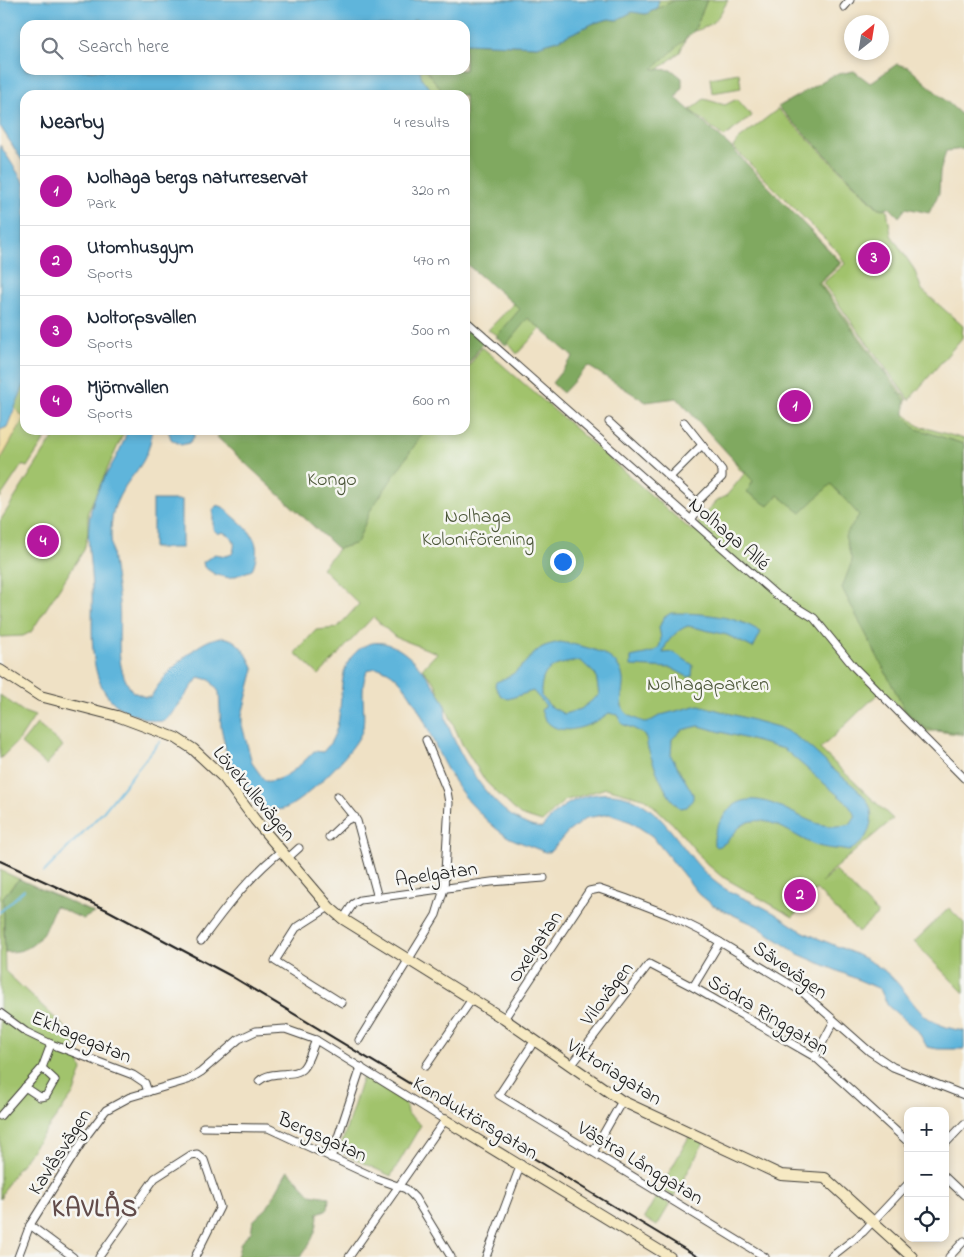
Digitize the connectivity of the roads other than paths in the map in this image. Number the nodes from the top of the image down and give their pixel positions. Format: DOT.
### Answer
graph roads {
  1 [pos="850,0"];
  2 [pos="844,7"];
  3 [pos="470,324"];
  4 [pos="609,422"];
  5 [pos="684,422"];
  6 [pos="702,444"];
  7 [pos="670,477"];
  8 [pos="697,502"];
  9 [pos="691,520"];
  10 [pos="0,670"];
  11 [pos="426,740"];
  12 [pos="964,778"];
  13 [pos="336,796"];
  14 [pos="354,817"];
  15 [pos="329,837"];
  16 [pos="299,848"];
  17 [pos="284,854"];
  18 [pos="544,878"];
  19 [pos="444,889"];
  20 [pos="589,891"];
  21 [pos="378,898"];
  22 [pos="329,907"];
  23 [pos="343,919"];
  24 [pos="201,941"];
  25 [pos="720,942"];
  26 [pos="408,961"];
  27 [pos="649,964"];
  28 [pos="694,987"];
  29 [pos="472,999"];
  30 [pos="342,1003"];
  31 [pos="0,1013"];
  32 [pos="504,1019"];
  33 [pos="834,1021"];
  34 [pos="256,1031"];
  35 [pos="316,1040"];
  36 [pos="359,1040"];
  37 [pos="535,1040"];
  38 [pos="51,1044"];
  39 [pos="815,1057"];
  40 [pos="426,1066"];
  41 [pos="571,1066"];
  42 [pos="361,1067"];
  43 [pos="42,1068"];
  44 [pos="259,1080"];
  45 [pos="25,1087"];
  46 [pos="148,1092"];
  47 [pos="964,1096"];
  48 [pos="622,1101"];
  49 [pos="0,1116"];
  50 [pos="445,1120"];
  51 [pos="964,1124"];
  52 [pos="203,1127"];
  53 [pos="904,1138"];
  54 [pos="949,1140"];
  55 [pos="593,1152"];
  56 [pos="331,1158"];
  57 [pos="521,1164"];
  58 [pos="949,1181"];
  59 [pos="398,1186"];
  60 [pos="904,1188"];
  61 [pos="964,1195"];
  62 [pos="874,1221"];
  63 [pos="30,1225"];
  64 [pos="964,1241"];
  65 [pos="18,1257"];
  66 [pos="72,1257"];
  67 [pos="99,1257"];
  68 [pos="195,1257"];
  69 [pos="349,1257"];
  70 [pos="451,1257"];
  71 [pos="486,1257"];
  72 [pos="670,1257"];
  73 [pos="765,1257"];
  74 [pos="831,1257"];
  75 [pos="912,1257"];
  76 [pos="949,1257"];
  1 -- 2 [label="street"];
  3 -- 9 [label="street, Nolhaga Allé"];
  4 -- 7 [label="street"];
  5 -- 6 [label="street"];
  6 -- 7 [label="street"];
  6 -- 8 [label="street"];
  7 -- 8 [label="street"];
  8 -- 9 [label="street"];
  9 -- 12 [label="street, Nolhaga Allé"];
  10 -- 17 [label="street, Lövekullevägen"];
  11 -- 19 [label="street"];
  13 -- 14 [label="street"];
  14 -- 15 [label="street"];
  14 -- 21 [label="street"];
  16 -- 17 [label="street"];
  17 -- 22 [label="street, Lövekullevägen"];
  17 -- 24 [label="street"];
  18 -- 19 [label="street, Apelgatan"];
  19 -- 21 [label="street, Apelgatan"];
  19 -- 26 [label="street"];
  20 -- 25 [label="street, Sävevägen"];
  20 -- 32 [label="street, Oxelgatan"];
  21 -- 23 [label="street, Apelgatan"];
  22 -- 23 [label="street, Viktoriagatan"];
  22 -- 30 [label="street"];
  23 -- 26 [label="street, Viktoriagatan"];
  25 -- 28 [label="street"];
  25 -- 33 [label="street, Sävevägen"];
  26 -- 29 [label="street, Viktoriagatan"];
  26 -- 36 [label="street"];
  27 -- 28 [label="street, Södra Ringgatan"];
  27 -- 41 [label="street, Vilovägen"];
  28 -- 39 [label="street, Södra Ringgatan"];
  29 -- 32 [label="street, Viktoriagatan"];
  29 -- 40 [label="street"];
  31 -- 38 [label="street, Ekhagegatan"];
  32 -- 37 [label="street, Viktoriagatan"];
  33 -- 39 [label="street"];
  33 -- 47 [label="street, Sävevägen"];
  34 -- 35 [label="street, Konduktörsgatan"];
  34 -- 46 [label="street, Kavlåsvägen"];
  35 -- 42 [label="street, Konduktörsgatan"];
  35 -- 44 [label="street"];
  37 -- 41 [label="street, Viktoriagatan"];
  37 -- 55 [label="street, Västra Långgatan"];
  38 -- 43 [label="street"];
  38 -- 46 [label="street, Ekhagegatan"];
  39 -- 53 [label="street, Södra Ringgatan"];
  41 -- 48 [label="street, Viktoriagatan"];
  42 -- 50 [label="street, Konduktörsgatan"];
  42 -- 56 [label="street"];
  43 -- 45 [label="street"];
  43 -- 45 [label="street"];
  45 -- 49 [label="street"];
  46 -- 63 [label="street, Kavlåsvägen"];
  48 -- 55 [label="street"];
  48 -- 62 [label="street, Viktoriagatan"];
  50 -- 57 [label="street, Konduktörsgatan"];
  50 -- 59 [label="street"];
  51 -- 54 [label="street"];
  52 -- 56 [label="street, Bergsgatan"];
  55 -- 73 [label="street, Västra Långgatan"];
  56 -- 59 [label="street, Bergsgatan"];
  57 -- 71 [label="street"];
  57 -- 72 [label="street, Konduktörsgatan"];
  58 -- 61 [label="street"];
  59 -- 69 [label="street"];
  59 -- 70 [label="street, Bergsgatan"];
  60 -- 62 [label="street"];
  62 -- 74 [label="street"];
  62 -- 75 [label="street, Viktoriagatan"];
  63 -- 65 [label="street, Kavlåsvägen"];
  63 -- 66 [label="street"];
  64 -- 76 [label="street"];
  67 -- 68 [label="street"];
}
